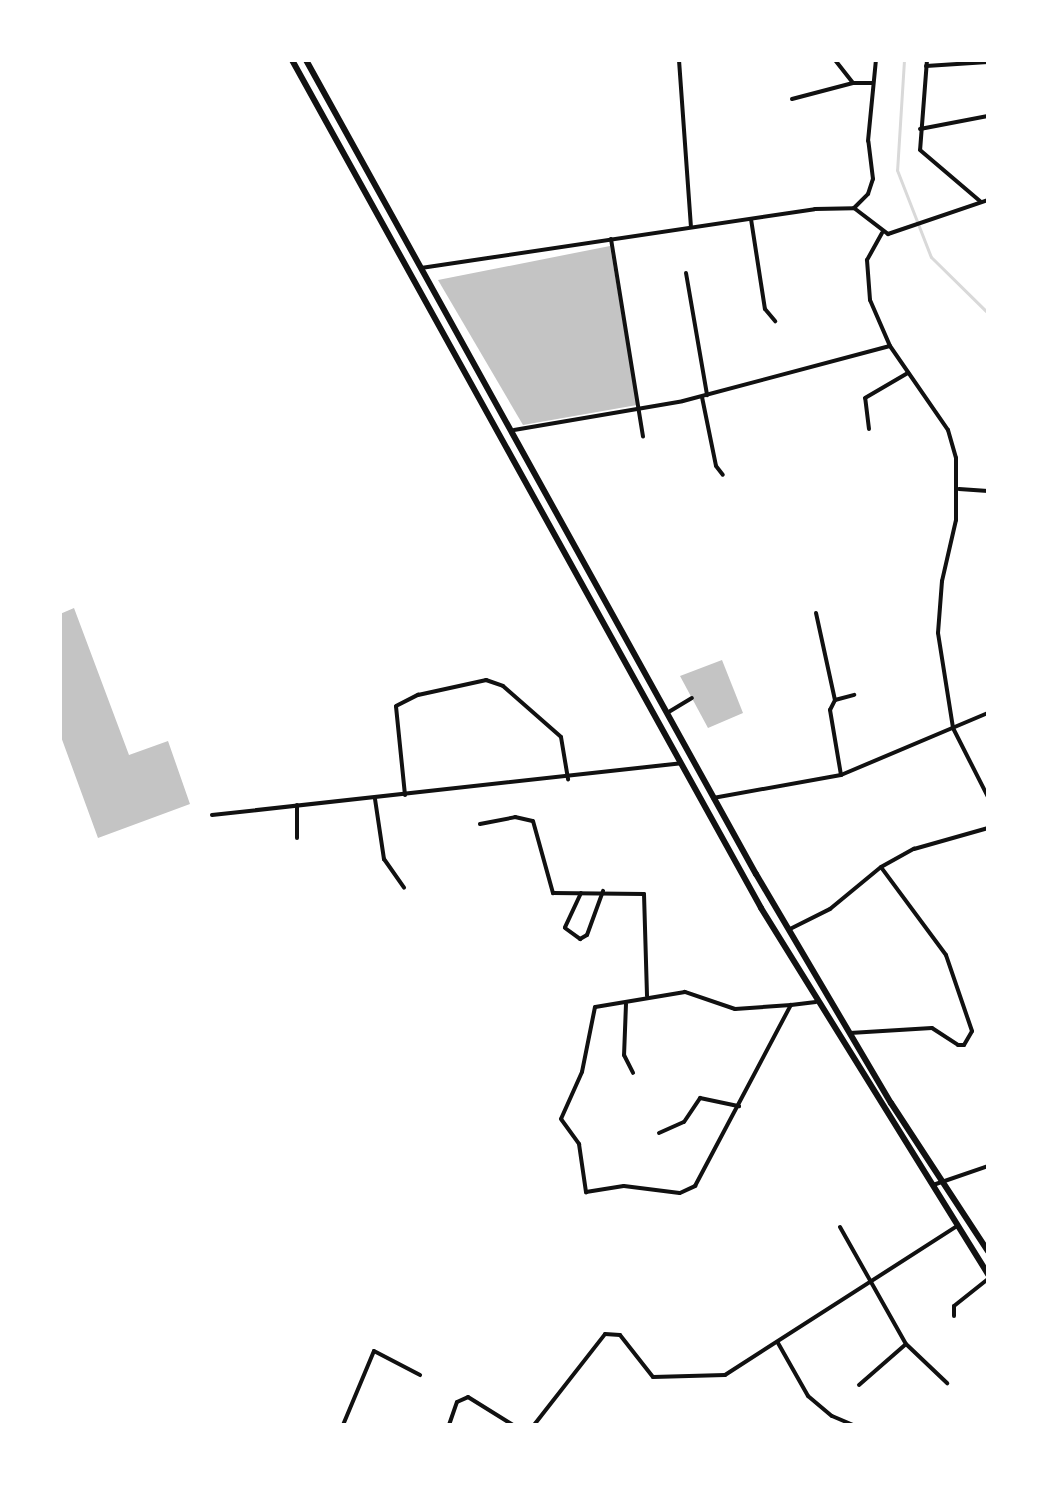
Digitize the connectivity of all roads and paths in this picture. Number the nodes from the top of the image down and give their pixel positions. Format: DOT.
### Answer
graph roads {
  1 [pos="292,60"];
  2 [pos="306,60"];
  3 [pos="679,60"];
  4 [pos="714,60"];
  5 [pos="765,60"];
  6 [pos="835,60"];
  7 [pos="876,60"];
  8 [pos="988,62"];
  9 [pos="927,63"];
  10 [pos="853,83"];
  11 [pos="873,83"];
  12 [pos="792,99"];
  13 [pos="988,116"];
  14 [pos="920,129"];
  15 [pos="988,200"];
  16 [pos="980,201"];
  17 [pos="854,208"];
  18 [pos="751,219"];
  19 [pos="691,226"];
  20 [pos="882,233"];
  21 [pos="611,239"];
  22 [pos="421,268"];
  23 [pos="686,273"];
  24 [pos="775,321"];
  25 [pos="890,346"];
  26 [pos="908,373"];
  27 [pos="705,396"];
  28 [pos="639,410"];
  29 [pos="869,429"];
  30 [pos="514,430"];
  31 [pos="643,436"];
  32 [pos="723,475"];
  33 [pos="959,489"];
  34 [pos="988,491"];
  35 [pos="816,613"];
  36 [pos="854,695"];
  37 [pos="692,698"];
  38 [pos="835,700"];
  39 [pos="667,713"];
  40 [pos="988,713"];
  41 [pos="953,728"];
  42 [pos="681,763"];
  43 [pos="841,775"];
  44 [pos="568,779"];
  45 [pos="405,795"];
  46 [pos="988,797"];
  47 [pos="713,798"];
  48 [pos="375,799"];
  49 [pos="297,805"];
  50 [pos="212,815"];
  51 [pos="480,824"];
  52 [pos="988,828"];
  53 [pos="297,838"];
  54 [pos="881,867"];
  55 [pos="404,888"];
  56 [pos="603,891"];
  57 [pos="581,893"];
  58 [pos="788,930"];
  59 [pos="647,996"];
  60 [pos="816,1002"];
  61 [pos="626,1004"];
  62 [pos="791,1005"];
  63 [pos="850,1033"];
  64 [pos="633,1073"];
  65 [pos="739,1106"];
  66 [pos="659,1133"];
  67 [pos="988,1166"];
  68 [pos="941,1181"];
  69 [pos="931,1186"];
  70 [pos="957,1226"];
  71 [pos="840,1227"];
  72 [pos="988,1251"];
  73 [pos="988,1277"];
  74 [pos="873,1281"];
  75 [pos="954,1316"];
  76 [pos="778,1343"];
  77 [pos="906,1344"];
  78 [pos="420,1375"];
  79 [pos="947,1383"];
  80 [pos="859,1385"];
  81 [pos="844,1424"];
  82 [pos="343,1425"];
  83 [pos="449,1425"];
  84 [pos="513,1425"];
  85 [pos="534,1425"];
  86 [pos="853,1425"];
  1 -- 42 [label="highway"];
  2 -- 22 [label="highway"];
  3 -- 19 [label="street"];
  4 -- 5 [label="street"];
  6 -- 10 [label="street"];
  7 -- 11 [label="street"];
  8 -- 9 [label="street"];
  9 -- 14 [label="street"];
  10 -- 11 [label="street"];
  10 -- 12 [label="street"];
  11 -- 17 [label="street"];
  13 -- 14 [label="street"];
  14 -- 16 [label="street"];
  15 -- 16 [label="street"];
  16 -- 20 [label="street"];
  17 -- 18 [label="street"];
  17 -- 20 [label="street"];
  18 -- 19 [label="street"];
  18 -- 24 [label="street"];
  19 -- 21 [label="street"];
  20 -- 25 [label="street"];
  21 -- 22 [label="street"];
  21 -- 28 [label="street"];
  22 -- 30 [label="highway"];
  23 -- 27 [label="street"];
  25 -- 26 [label="street"];
  25 -- 27 [label="street"];
  26 -- 29 [label="street"];
  26 -- 33 [label="street"];
  27 -- 28 [label="street"];
  27 -- 32 [label="street"];
  28 -- 30 [label="street"];
  28 -- 31 [label="street"];
  30 -- 39 [label="highway"];
  33 -- 34 [label="street"];
  33 -- 41 [label="street"];
  35 -- 38 [label="street"];
  36 -- 38 [label="street"];
  37 -- 39 [label="street"];
  38 -- 43 [label="street"];
  39 -- 47 [label="highway"];
  40 -- 41 [label="street"];
  41 -- 43 [label="street"];
  41 -- 46 [label="street"];
  42 -- 44 [label="street"];
  42 -- 60 [label="highway"];
  43 -- 47 [label="street"];
  44 -- 45 [label="street"];
  44 -- 45 [label="street"];
  45 -- 48 [label="street"];
  47 -- 58 [label="highway"];
  48 -- 49 [label="street"];
  48 -- 55 [label="street"];
  49 -- 50 [label="street"];
  49 -- 53 [label="street"];
  51 -- 57 [label="street"];
  52 -- 54 [label="street"];
  54 -- 58 [label="street"];
  54 -- 63 [label="street"];
  56 -- 57 [label="street"];
  56 -- 57 [label="street"];
  56 -- 59 [label="street"];
  58 -- 63 [label="highway"];
  59 -- 61 [label="street"];
  59 -- 62 [label="street"];
  60 -- 62 [label="street"];
  60 -- 69 [label="highway"];
  61 -- 64 [label="street"];
  61 -- 65 [label="street"];
  62 -- 65 [label="street"];
  63 -- 68 [label="highway"];
  65 -- 66 [label="street"];
  67 -- 68 [label="street"];
  68 -- 69 [label="street"];
  68 -- 72 [label="highway"];
  69 -- 70 [label="highway"];
  70 -- 73 [label="highway"];
  70 -- 74 [label="street"];
  71 -- 74 [label="street"];
  73 -- 75 [label="street"];
  74 -- 76 [label="street"];
  74 -- 77 [label="street"];
  76 -- 81 [label="street"];
  76 -- 85 [label="street"];
  77 -- 79 [label="street"];
  77 -- 80 [label="street"];
  78 -- 82 [label="street"];
  81 -- 86 [label="street"];
  83 -- 84 [label="street"];
}
